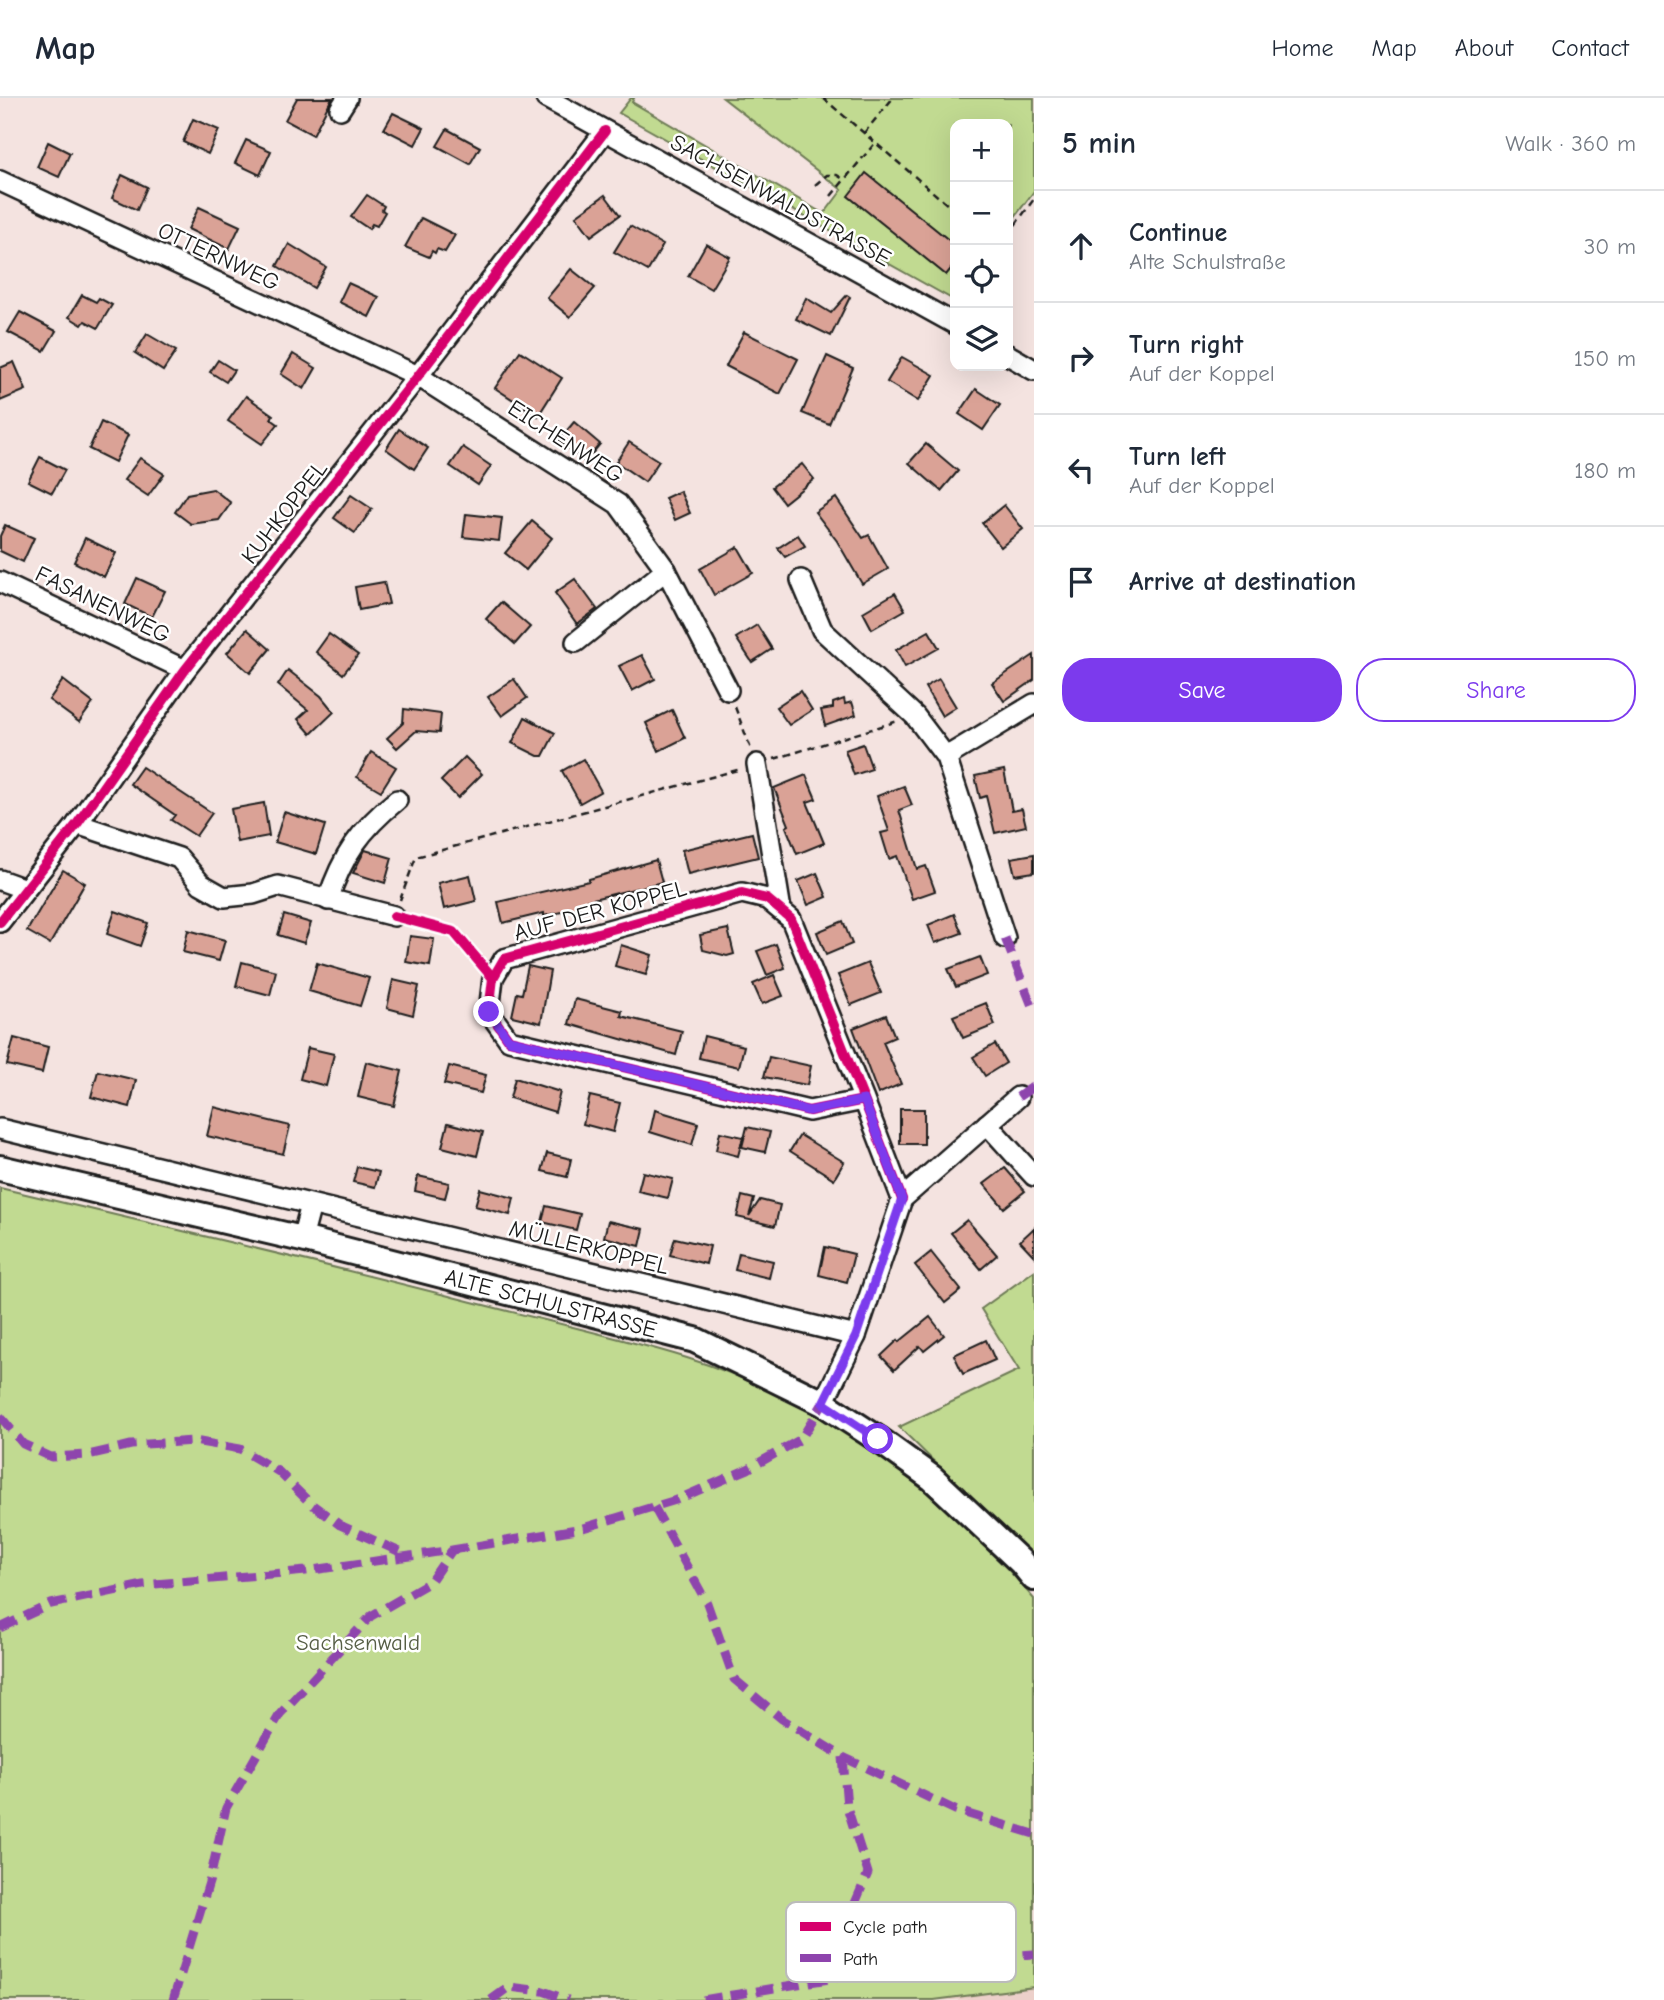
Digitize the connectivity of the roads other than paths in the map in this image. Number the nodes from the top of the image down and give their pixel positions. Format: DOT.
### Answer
graph roads {
  1 [pos="546,98"];
  2 [pos="605,131"];
  3 [pos="0,181"];
  4 [pos="950,321"];
  5 [pos="1013,358"];
  6 [pos="1034,370"];
  7 [pos="418,376"];
  8 [pos="666,570"];
  9 [pos="801,580"];
  10 [pos="0,582"];
  11 [pos="576,642"];
  12 [pos="185,670"];
  13 [pos="728,690"];
  14 [pos="1034,704"];
  15 [pos="946,757"];
  16 [pos="757,764"];
  17 [pos="397,800"];
  18 [pos="77,824"];
  19 [pos="0,880"];
  20 [pos="25,889"];
  21 [pos="328,900"];
  22 [pos="781,910"];
  23 [pos="394,916"];
  24 [pos="0,922"];
  25 [pos="1004,938"];
  26 [pos="1018,1097"];
  27 [pos="864,1100"];
  28 [pos="987,1124"];
  29 [pos="0,1129"];
  30 [pos="0,1168"];
  31 [pos="1034,1176"];
  32 [pos="902,1199"];
  33 [pos="310,1205"];
  34 [pos="302,1239"];
  35 [pos="856,1336"];
  36 [pos="823,1403"];
  37 [pos="1034,1578"];
  1 -- 2 [label="street, SACHSENWALDSTRASSE"];
  2 -- 4 [label="street, SACHSENWALDSTRASSE"];
  2 -- 7 [label="street, KUHKOPPEL"];
  3 -- 7 [label="street, OTTERNWEG"];
  5 -- 6 [label="street"];
  7 -- 8 [label="street, EICHENWEG"];
  7 -- 12 [label="street, KUHKOPPEL"];
  8 -- 11 [label="street"];
  8 -- 13 [label="street, EICHENWEG"];
  9 -- 15 [label="street"];
  10 -- 12 [label="street, FASANENWEG"];
  12 -- 18 [label="street, KUHKOPPEL"];
  14 -- 15 [label="street"];
  15 -- 25 [label="street"];
  16 -- 22 [label="street"];
  17 -- 21 [label="street"];
  18 -- 20 [label="street, KUHKOPPEL"];
  18 -- 21 [label="street"];
  19 -- 20 [label="street"];
  20 -- 24 [label="street, KUHKOPPEL"];
  21 -- 23 [label="street"];
  22 -- 27 [label="street"];
  22 -- 27 [label="street, AUF DER KOPPEL"];
  26 -- 28 [label="street"];
  27 -- 32 [label="street"];
  28 -- 31 [label="street"];
  28 -- 32 [label="street"];
  29 -- 33 [label="street, MÜLLERKOPPEL"];
  30 -- 34 [label="main road, ALTE SCHULSTRASSE"];
  32 -- 35 [label="street"];
  33 -- 34 [label="street"];
  33 -- 35 [label="street, MÜLLERKOPPEL"];
  34 -- 36 [label="main road, ALTE SCHULSTRASSE"];
  35 -- 36 [label="street"];
  36 -- 37 [label="main road, ALTE SCHULSTRASSE"];
}
